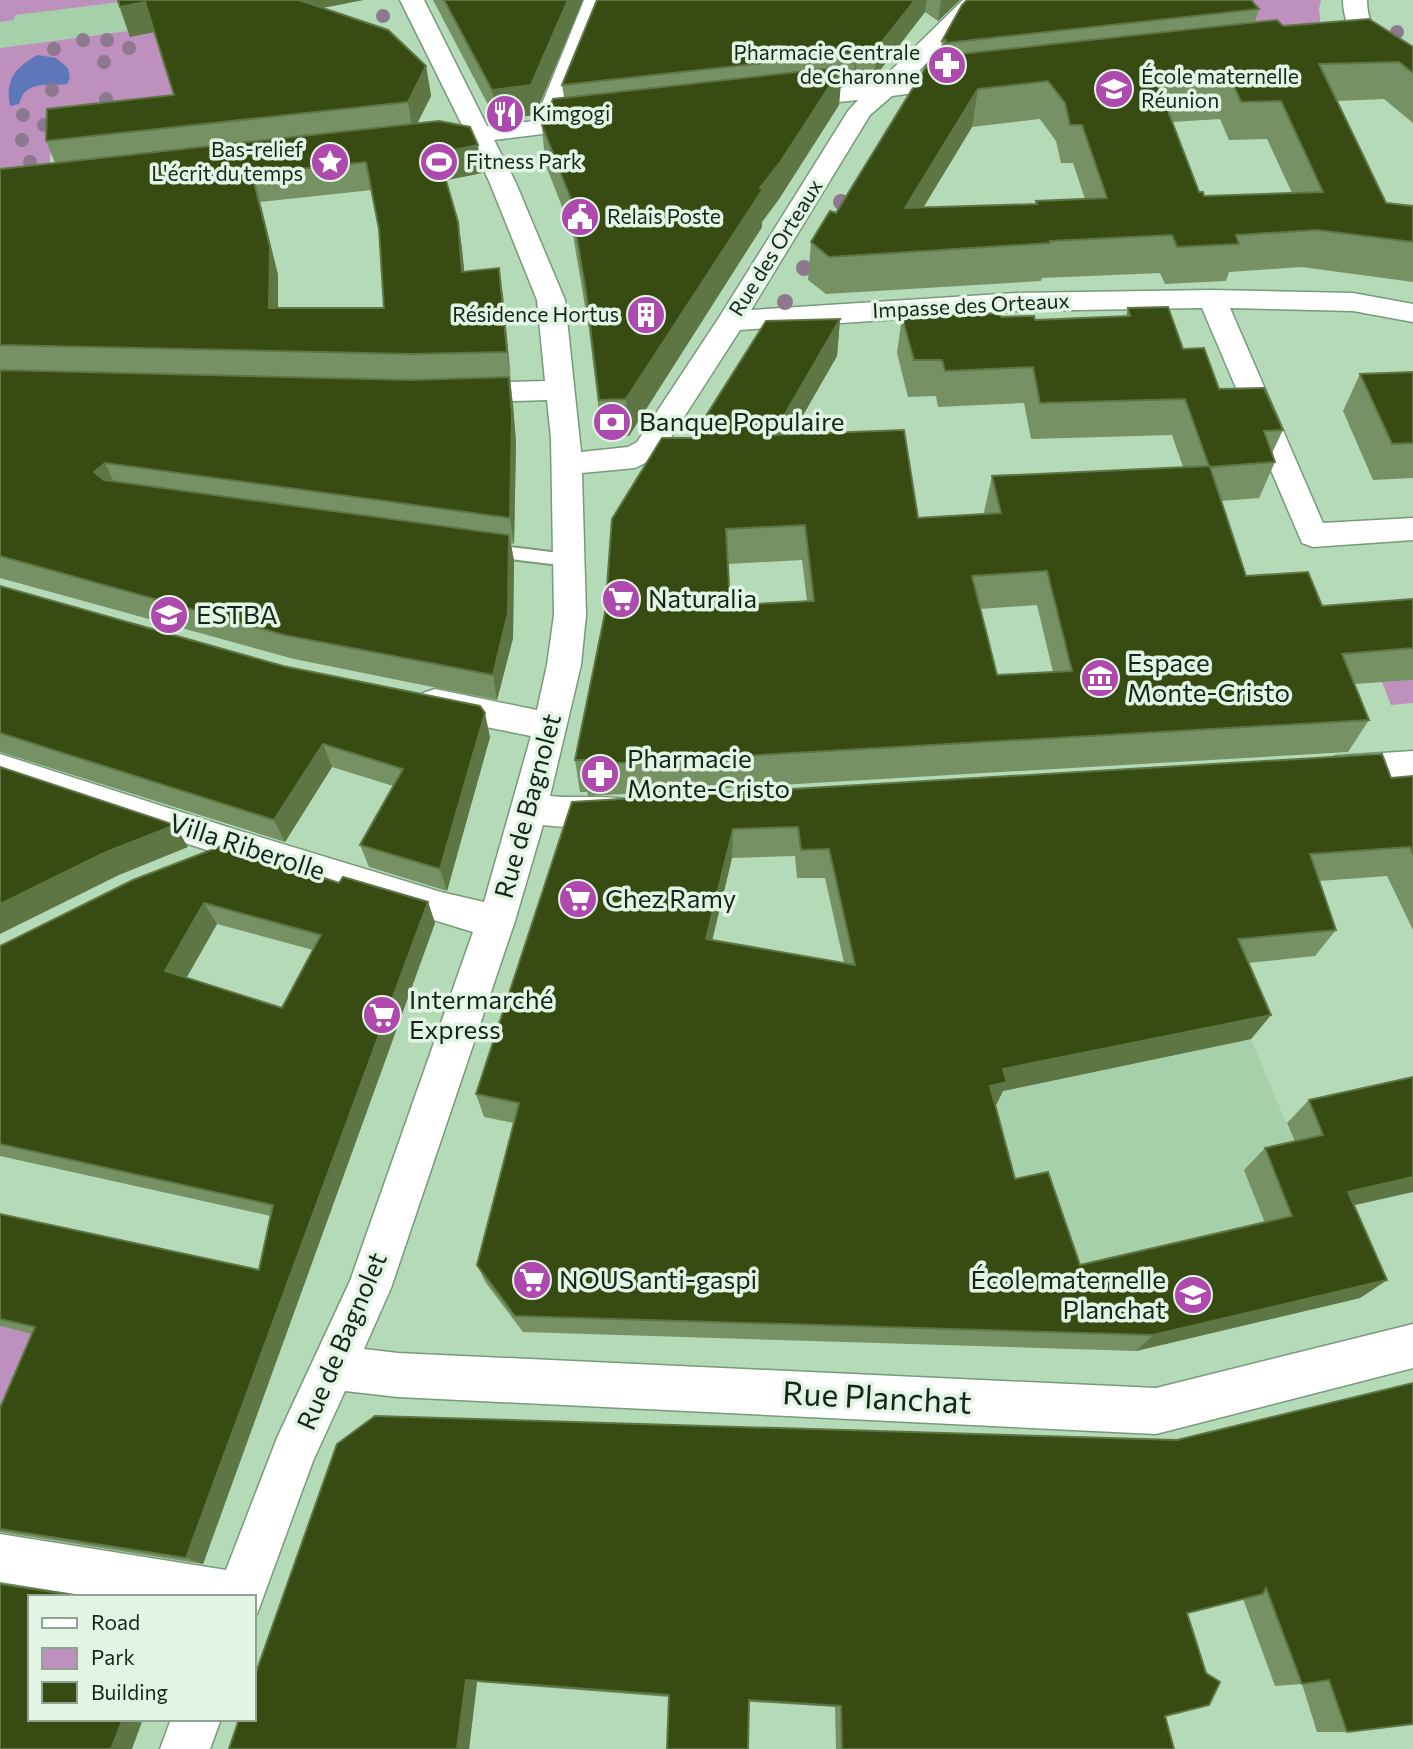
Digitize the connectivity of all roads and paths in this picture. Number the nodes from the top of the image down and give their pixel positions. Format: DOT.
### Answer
graph roads {
  1 [pos="412,0"];
  2 [pos="596,0"];
  3 [pos="976,0"];
  4 [pos="1355,0"];
  5 [pos="1365,36"];
  6 [pos="1340,40"];
  7 [pos="1413,69"];
  8 [pos="980,79"];
  9 [pos="886,89"];
  10 [pos="770,103"];
  11 [pos="620,119"];
  12 [pos="545,128"];
  13 [pos="478,136"];
  14 [pos="436,139"];
  15 [pos="1212,299"];
  16 [pos="1413,313"];
  17 [pos="731,321"];
  18 [pos="562,390"];
  19 [pos="429,393"];
  20 [pos="567,464"];
  21 [pos="1413,529"];
  22 [pos="473,548"];
  23 [pos="568,560"];
  24 [pos="408,698"];
  25 [pos="551,726"];
  26 [pos="1413,765"];
  27 [pos="0,768"];
  28 [pos="1302,772"];
  29 [pos="529,809"];
  30 [pos="649,810"];
  31 [pos="240,846"];
  32 [pos="193,864"];
  33 [pos="496,921"];
  34 [pos="1413,1346"];
  35 [pos="333,1367"];
  36 [pos="0,1558"];
  37 [pos="228,1595"];
  38 [pos="241,1595"];
  39 [pos="195,1721"];
  40 [pos="185,1749"];
  1 -- 13 [label="street, Rue de Bagnolet"];
  2 -- 12 [label="street"];
  3 -- 9 [label="street, Rue des Orteaux"];
  4 -- 5 [label="street"];
  5 -- 6 [label="street"];
  5 -- 7 [label="street"];
  8 -- 9 [label="street"];
  9 -- 10 [label="street"];
  9 -- 17 [label="street, Rue des Orteaux"];
  11 -- 12 [label="street"];
  12 -- 13 [label="street"];
  13 -- 14 [label="street"];
  13 -- 18 [label="street, Rue de Bagnolet"];
  15 -- 16 [label="street, Impasse des Orteaux"];
  15 -- 17 [label="street, Impasse des Orteaux"];
  15 -- 21 [label="street"];
  17 -- 20 [label="street, Rue des Orteaux"];
  18 -- 19 [label="street"];
  18 -- 20 [label="street, Rue de Bagnolet"];
  20 -- 23 [label="street, Rue de Bagnolet"];
  22 -- 23 [label="lane"];
  23 -- 25 [label="street, Rue de Bagnolet"];
  24 -- 25 [label="street"];
  25 -- 29 [label="street, Rue de Bagnolet"];
  26 -- 28 [label="street"];
  27 -- 31 [label="street, Villa Riberolle"];
  29 -- 30 [label="street"];
  29 -- 33 [label="street, Rue de Bagnolet"];
  31 -- 32 [label="street"];
  31 -- 33 [label="street, Villa Riberolle"];
  33 -- 35 [label="street, Rue de Bagnolet"];
  34 -- 35 [label="street, Rue Planchat"];
  35 -- 38 [label="street, Rue de Bagnolet"];
  36 -- 37 [label="street"];
  39 -- 40 [label="street"];
}
